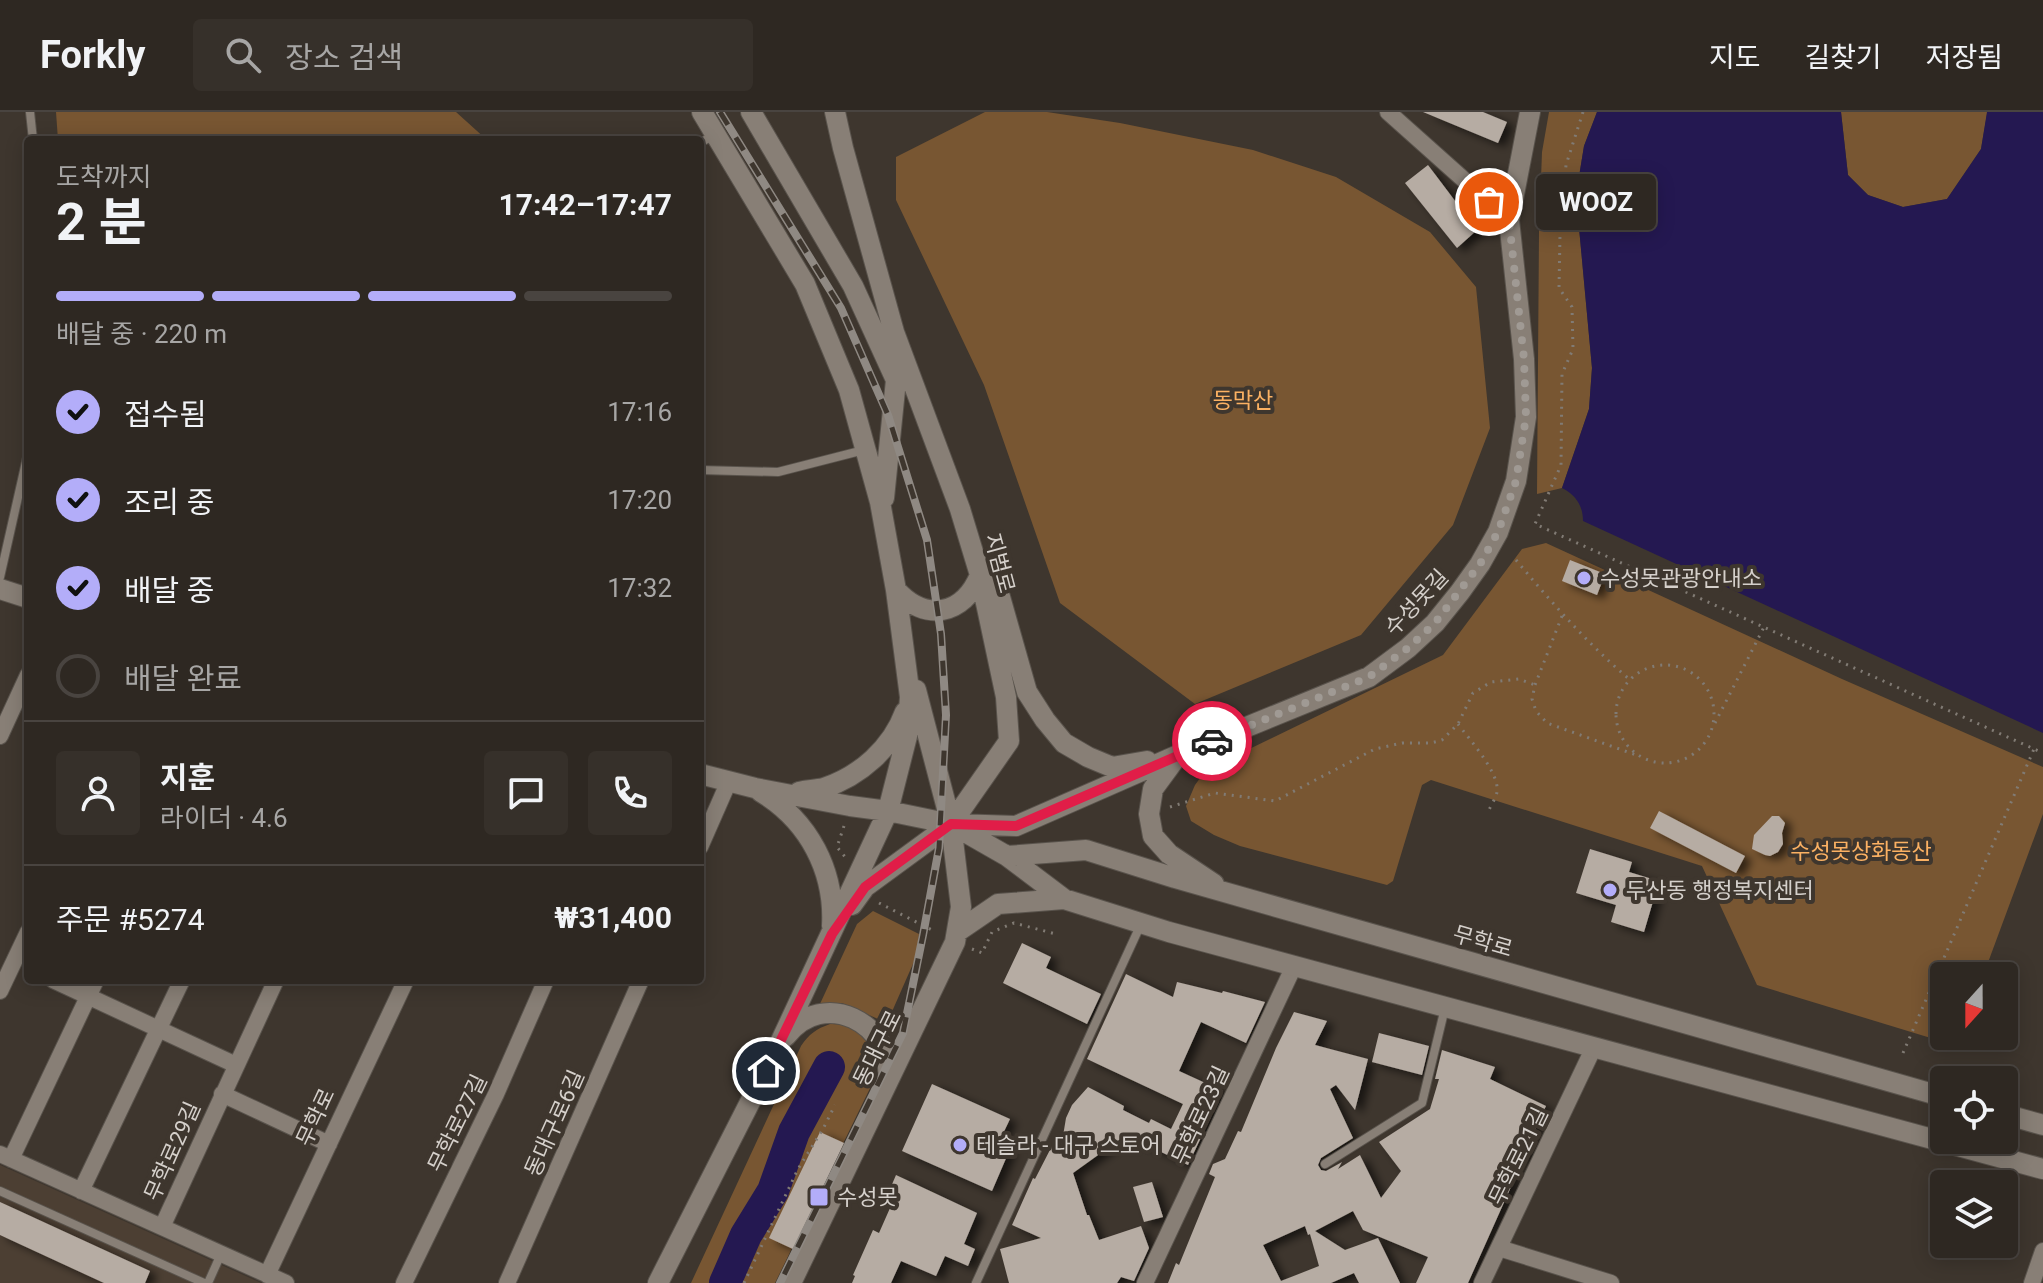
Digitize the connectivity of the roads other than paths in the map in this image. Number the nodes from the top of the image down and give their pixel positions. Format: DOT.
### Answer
graph roads {
  1 [pos="30,112"];
  2 [pos="702,112"];
  3 [pos="751,112"];
  4 [pos="835,112"];
  5 [pos="1388,112"];
  6 [pos="1530,112"];
  7 [pos="33,136"];
  8 [pos="708,139"];
  9 [pos="1509,220"];
  10 [pos="866,449"];
  11 [pos="704,470"];
  12 [pos="24,484"];
  13 [pos="960,509"];
  14 [pos="882,513"];
  15 [pos="980,575"];
  16 [pos="0,577"];
  17 [pos="0,589"];
  18 [pos="896,590"];
  19 [pos="24,597"];
  20 [pos="901,628"];
  21 [pos="24,684"];
  22 [pos="910,697"];
  23 [pos="0,736"];
  24 [pos="1178,755"];
  25 [pos="704,775"];
  26 [pos="729,781"];
  27 [pos="755,788"];
  28 [pos="786,794"];
  29 [pos="888,811"];
  30 [pos="951,824"];
  31 [pos="704,838"];
  32 [pos="1007,856"];
  33 [pos="1231,894"];
  34 [pos="1064,899"];
  35 [pos="1142,923"];
  36 [pos="957,932"];
  37 [pos="832,934"];
  38 [pos="21,965"];
  39 [pos="1294,966"];
  40 [pos="62,984"];
  41 [pos="94,984"];
  42 [pos="180,984"];
  43 [pos="274,984"];
  44 [pos="404,984"];
  45 [pos="544,984"];
  46 [pos="639,984"];
  47 [pos="0,991"];
  48 [pos="88,996"];
  49 [pos="1445,1007"];
  50 [pos="160,1029"];
  51 [pos="779,1045"];
  52 [pos="1594,1047"];
  53 [pos="236,1065"];
  54 [pos="888,1080"];
  55 [pos="1930,1093"];
  56 [pos="222,1094"];
  57 [pos="2018,1118"];
  58 [pos="2043,1125"];
  59 [pos="329,1144"];
  60 [pos="6,1156"];
  61 [pos="1325,1164"];
  62 [pos="2043,1169"];
  63 [pos="0,1191"];
  64 [pos="81,1191"];
  65 [pos="162,1227"];
  66 [pos="1499,1248"];
  67 [pos="2043,1251"];
  68 [pos="221,1254"];
  69 [pos="267,1275"];
  70 [pos="1600,1281"];
  71 [pos="206,1283"];
  72 [pos="286,1283"];
  73 [pos="404,1283"];
  74 [pos="507,1283"];
  75 [pos="658,1283"];
  76 [pos="791,1283"];
  77 [pos="976,1283"];
  78 [pos="1145,1283"];
  79 [pos="1482,1283"];
  80 [pos="2032,1283"];
  1 -- 7 [label="lane"];
  2 -- 8 [label="main road"];
  3 -- 14 [label="main road"];
  4 -- 13 [label="main road, 지범로"];
  5 -- 9 [label="street"];
  6 -- 9 [label="main road, 수성못길"];
  8 -- 10 [label="main road"];
  9 -- 24 [label="main road, 수성못길"];
  10 -- 11 [label="lane"];
  10 -- 14 [label="main road"];
  12 -- 16 [label="lane"];
  13 -- 15 [label="main road, 지범로"];
  13 -- 24 [label="main road"];
  14 -- 18 [label="main road"];
  15 -- 18 [label="main road"];
  15 -- 30 [label="main road, 지범로"];
  17 -- 19 [label="main road"];
  18 -- 20 [label="main road"];
  20 -- 22 [label="main road"];
  20 -- 30 [label="main road"];
  21 -- 23 [label="street"];
  22 -- 28 [label="main road"];
  22 -- 29 [label="main road"];
  24 -- 30 [label="main road, 수성못길"];
  24 -- 33 [label="main road"];
  25 -- 26 [label="main road"];
  26 -- 27 [label="main road"];
  26 -- 31 [label="street"];
  27 -- 28 [label="main road"];
  27 -- 37 [label="main road"];
  28 -- 29 [label="main road"];
  29 -- 30 [label="main road"];
  29 -- 37 [label="main road"];
  30 -- 32 [label="main road"];
  30 -- 36 [label="main road, 동대구로"];
  30 -- 37 [label="main road, 지범로"];
  32 -- 33 [label="main road, 무학로"];
  32 -- 34 [label="main road"];
  33 -- 55 [label="main road, 무학로"];
  34 -- 35 [label="main road"];
  34 -- 36 [label="main road"];
  35 -- 39 [label="main road"];
  35 -- 77 [label="lane"];
  36 -- 54 [label="main road, 동대구로"];
  37 -- 51 [label="main road"];
  38 -- 47 [label="street"];
  39 -- 49 [label="main road"];
  39 -- 78 [label="street, 무학로23길"];
  40 -- 48 [label="street"];
  41 -- 48 [label="street"];
  42 -- 50 [label="street"];
  43 -- 53 [label="street, 무학로29길"];
  44 -- 59 [label="street, 무학로"];
  45 -- 73 [label="street, 무학로27길"];
  46 -- 74 [label="street, 동대구로6길"];
  48 -- 50 [label="street"];
  48 -- 60 [label="street"];
  49 -- 52 [label="main road"];
  49 -- 61 [label="lane"];
  50 -- 53 [label="street"];
  50 -- 64 [label="street"];
  51 -- 54 [label="main road"];
  51 -- 75 [label="main road"];
  52 -- 62 [label="main road"];
  52 -- 66 [label="street, 무학로21길"];
  53 -- 56 [label="street, 무학로29길"];
  54 -- 76 [label="main road, 동대구로"];
  56 -- 59 [label="street, 무학로29길"];
  56 -- 65 [label="street, 무학로29길"];
  57 -- 58 [label="main road"];
  59 -- 69 [label="street, 무학로"];
  60 -- 64 [label="street"];
  63 -- 71 [label="lane"];
  64 -- 65 [label="street"];
  65 -- 68 [label="street"];
  66 -- 70 [label="street"];
  66 -- 79 [label="street, 무학로21길"];
  67 -- 80 [label="street"];
  68 -- 69 [label="street"];
  68 -- 71 [label="lane"];
  69 -- 72 [label="street"];
}
